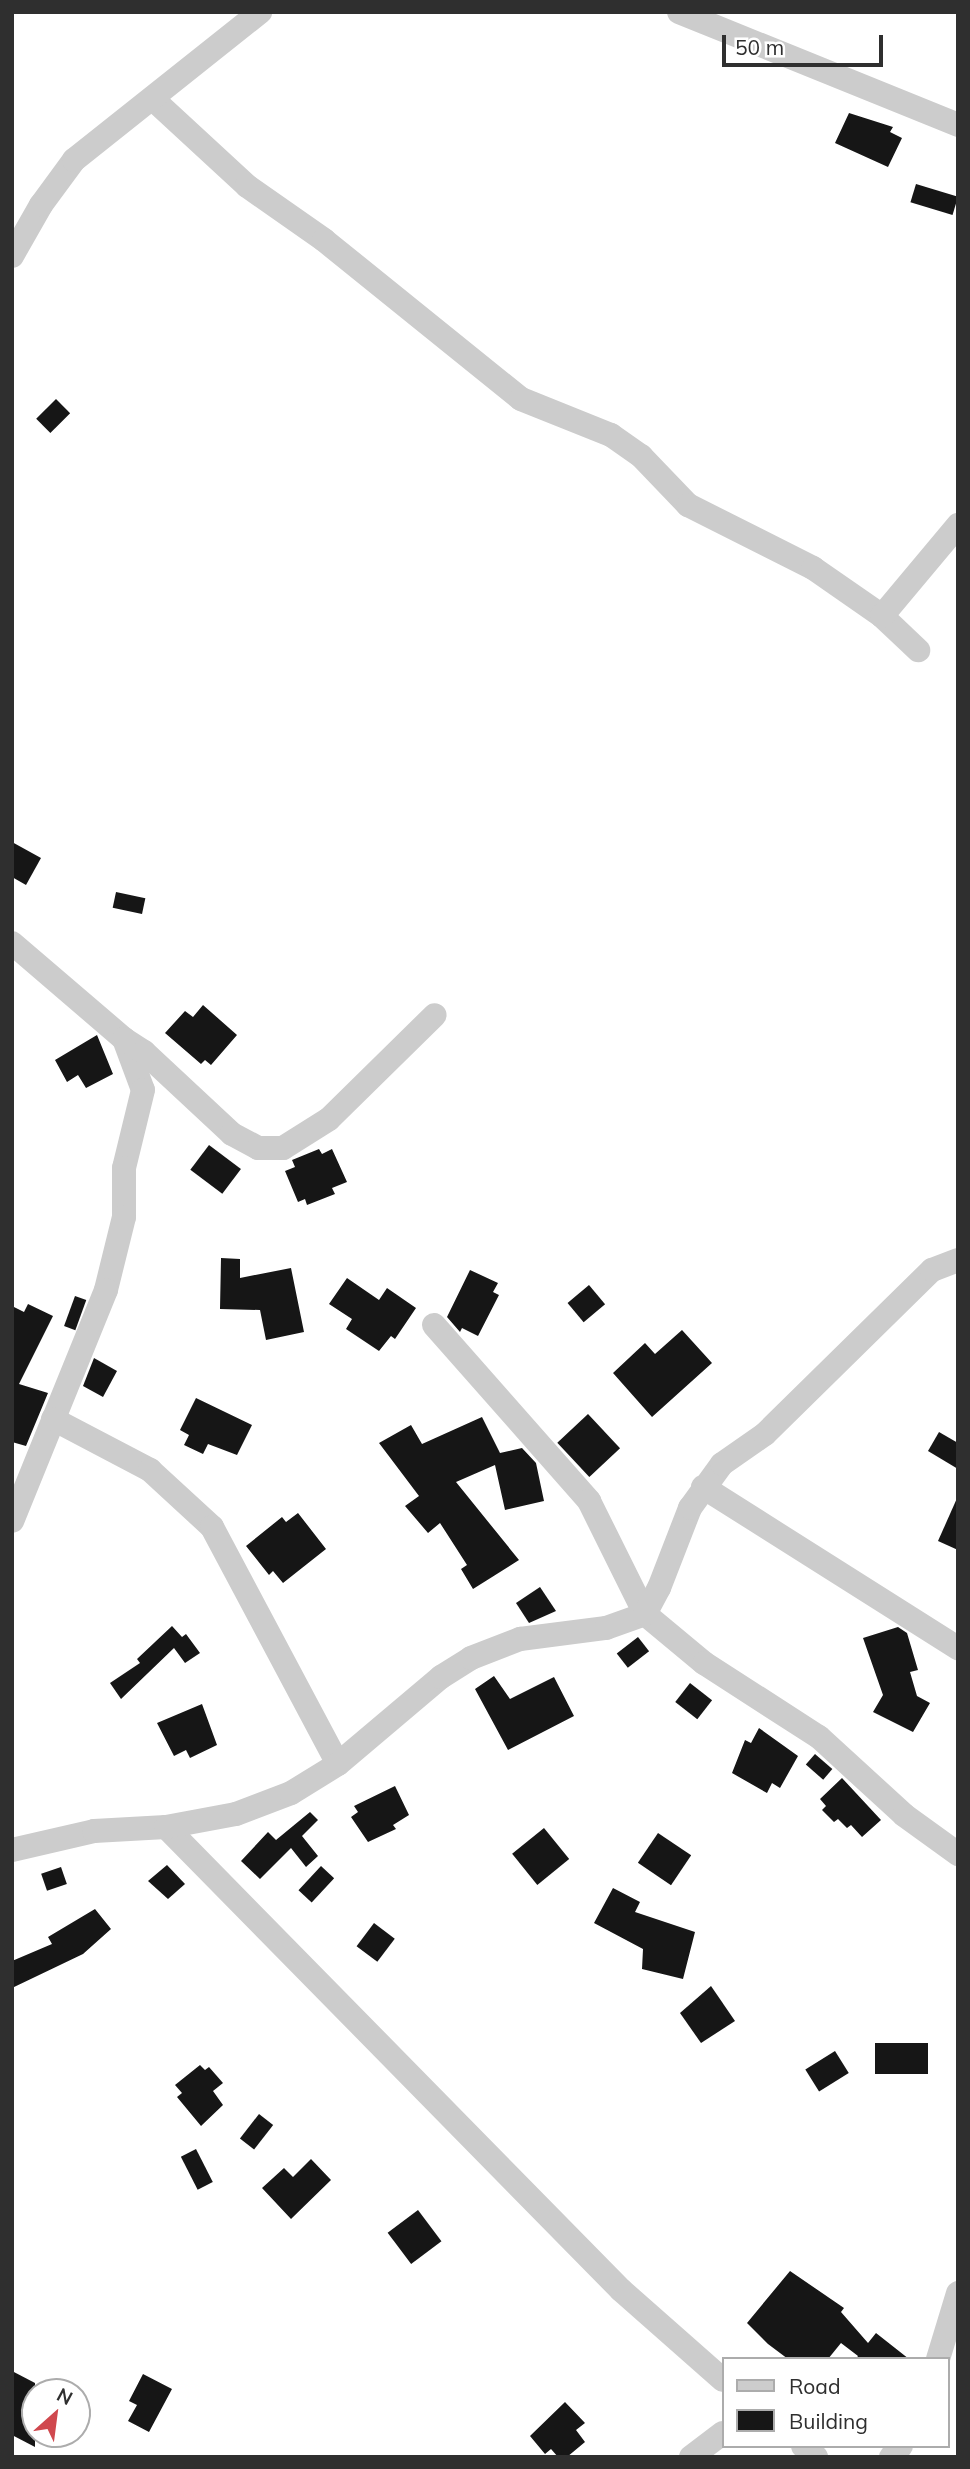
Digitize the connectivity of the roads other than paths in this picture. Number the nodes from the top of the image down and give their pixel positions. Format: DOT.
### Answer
graph roads {
  1 [pos="260,12"];
  2 [pos="679,12"];
  3 [pos="155,101"];
  4 [pos="958,125"];
  5 [pos="12,256"];
  6 [pos="958,525"];
  7 [pos="882,617"];
  8 [pos="918,650"];
  9 [pos="12,943"];
  10 [pos="435,1015"];
  11 [pos="124,1039"];
  12 [pos="958,1242"];
  13 [pos="958,1260"];
  14 [pos="932,1270"];
  15 [pos="434,1325"];
  16 [pos="53,1419"];
  17 [pos="703,1487"];
  18 [pos="12,1521"];
  19 [pos="645,1614"];
  20 [pos="958,1648"];
  21 [pos="338,1764"];
  22 [pos="166,1827"];
  23 [pos="12,1850"];
  24 [pos="958,1854"];
  25 [pos="958,2293"];
  26 [pos="939,2357"];
  27 [pos="722,2379"];
  28 [pos="722,2434"];
  29 [pos="691,2457"];
  1 -- 3 [label="street"];
  2 -- 4 [label="street"];
  3 -- 5 [label="street"];
  3 -- 7 [label="street"];
  6 -- 7 [label="street"];
  7 -- 8 [label="street"];
  9 -- 11 [label="street"];
  10 -- 11 [label="street"];
  11 -- 16 [label="street"];
  12 -- 14 [label="street"];
  13 -- 14 [label="street"];
  14 -- 17 [label="street"];
  15 -- 19 [label="street"];
  16 -- 18 [label="street"];
  16 -- 21 [label="street"];
  17 -- 19 [label="street"];
  17 -- 20 [label="street"];
  19 -- 21 [label="street"];
  19 -- 24 [label="street"];
  21 -- 22 [label="street"];
  22 -- 23 [label="street"];
  22 -- 27 [label="street"];
  25 -- 26 [label="street"];
  28 -- 29 [label="street"];
}
